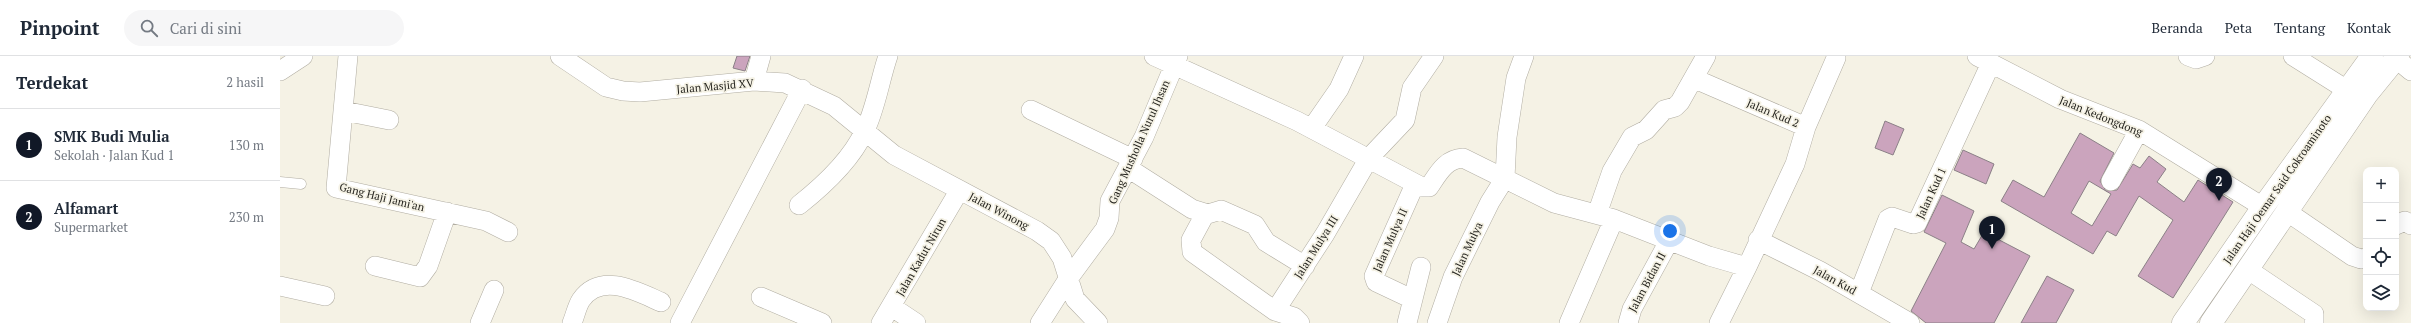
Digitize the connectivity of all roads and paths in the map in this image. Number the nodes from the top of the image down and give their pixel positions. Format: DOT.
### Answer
graph roads {
  1 [pos="303,56"];
  2 [pos="348,56"];
  3 [pos="560,56"];
  4 [pos="761,56"];
  5 [pos="888,56"];
  6 [pos="1154,56"];
  7 [pos="1354,56"];
  8 [pos="1434,56"];
  9 [pos="1524,56"];
  10 [pos="1706,56"];
  11 [pos="2188,56"];
  12 [pos="2205,56"];
  13 [pos="2293,56"];
  14 [pos="2372,56"];
  15 [pos="1836,58"];
  16 [pos="1176,60"];
  17 [pos="1984,60"];
  18 [pos="2399,60"];
  19 [pos="280,71"];
  20 [pos="1695,79"];
  21 [pos="754,81"];
  22 [pos="2347,90"];
  23 [pos="799,96"];
  24 [pos="1031,110"];
  25 [pos="344,112"];
  26 [pos="389,120"];
  27 [pos="1806,127"];
  28 [pos="1312,128"];
  29 [pos="2139,130"];
  30 [pos="865,132"];
  31 [pos="1369,158"];
  32 [pos="1130,164"];
  33 [pos="1505,178"];
  34 [pos="2111,181"];
  35 [pos="280,182"];
  36 [pos="301,184"];
  37 [pos="1415,184"];
  38 [pos="959,191"];
  39 [pos="799,205"];
  40 [pos="2263,207"];
  41 [pos="2286,211"];
  42 [pos="446,212"];
  43 [pos="1205,214"];
  44 [pos="1606,217"];
  45 [pos="2399,224"];
  46 [pos="2411,225"];
  47 [pos="508,232"];
  48 [pos="1758,240"];
  49 [pos="1669,241"];
  50 [pos="2363,259"];
  51 [pos="375,266"];
  52 [pos="1304,266"];
  53 [pos="1421,267"];
  54 [pos="1747,267"];
  55 [pos="2247,269"];
  56 [pos="1068,279"];
  57 [pos="280,286"];
  58 [pos="494,290"];
  59 [pos="1859,293"];
  60 [pos="325,296"];
  61 [pos="762,297"];
  62 [pos="1412,299"];
  63 [pos="661,302"];
  64 [pos="892,307"];
  65 [pos="1276,312"];
  66 [pos="480,323"];
  67 [pos="572,323"];
  68 [pos="680,323"];
  69 [pos="822,323"];
  70 [pos="881,323"];
  71 [pos="916,323"];
  72 [pos="1040,323"];
  73 [pos="1098,323"];
  74 [pos="1300,323"];
  75 [pos="1407,323"];
  76 [pos="1437,323"];
  77 [pos="1569,323"];
  78 [pos="1628,323"];
  79 [pos="1719,323"];
  80 [pos="1910,323"];
  81 [pos="2183,323"];
  82 [pos="2211,323"];
  83 [pos="2314,323"];
  1 -- 19 [label="street"];
  2 -- 25 [label="street, Gang Haji Jami'an"];
  3 -- 21 [label="street, Jalan Masjid XV"];
  4 -- 21 [label="street"];
  5 -- 30 [label="street"];
  6 -- 16 [label="street"];
  7 -- 28 [label="street"];
  8 -- 31 [label="street, Jalan Mulya III"];
  9 -- 33 [label="street"];
  10 -- 20 [label="street"];
  11 -- 12 [label="street"];
  13 -- 22 [label="street"];
  14 -- 22 [label="main road, Jalan Haji Oemar Said Cokroaminoto"];
  15 -- 27 [label="street"];
  16 -- 28 [label="street"];
  16 -- 32 [label="street, Gang Musholla Nurul Ihsan"];
  17 -- 29 [label="street, Jalan Kedongdong"];
  17 -- 59 [label="street, Jalan Kud 1"];
  18 -- 41 [label="main road, Jalan Haji Oemar Said Cokroaminoto"];
  20 -- 27 [label="street, Jalan Kud 2"];
  20 -- 44 [label="street"];
  21 -- 23 [label="street, Jalan Masjid XV"];
  22 -- 40 [label="main road, Jalan Haji Oemar Said Cokroaminoto"];
  23 -- 30 [label="street, Jalan Masjid XV"];
  23 -- 68 [label="street"];
  24 -- 32 [label="street"];
  25 -- 26 [label="street"];
  25 -- 42 [label="street, Gang Haji Jami'an"];
  27 -- 48 [label="street, Jalan Kud 2"];
  28 -- 31 [label="street"];
  29 -- 34 [label="street"];
  29 -- 40 [label="street, Jalan Kedongdong"];
  30 -- 38 [label="street, Jalan Winong"];
  30 -- 39 [label="street"];
  31 -- 37 [label="street"];
  31 -- 52 [label="street, Jalan Mulya III"];
  32 -- 43 [label="street"];
  32 -- 56 [label="street, Gang Musholla Nurul Ihsan"];
  33 -- 37 [label="street"];
  33 -- 44 [label="street"];
  33 -- 76 [label="street, Jalan Mulya"];
  35 -- 36 [label="lane"];
  37 -- 62 [label="street, Jalan Mulya II"];
  38 -- 56 [label="street, Jalan Winong"];
  38 -- 64 [label="street, Jalan Kadut Nirun"];
  40 -- 81 [label="main road, Jalan Haji Oemar Said Cokroaminoto"];
  41 -- 50 [label="street"];
  41 -- 55 [label="main road, Jalan Haji Oemar Said Cokroaminoto"];
  42 -- 47 [label="street, Gang Haji Jami'an"];
  42 -- 51 [label="street"];
  43 -- 52 [label="street"];
  43 -- 65 [label="street"];
  44 -- 49 [label="street"];
  44 -- 77 [label="street"];
  45 -- 46 [label="street"];
  48 -- 54 [label="street, Jalan Kud 2"];
  48 -- 59 [label="street, Jalan Kud"];
  49 -- 54 [label="street"];
  49 -- 78 [label="street, Jalan Bidan II"];
  52 -- 65 [label="street, Jalan Mulya III"];
  53 -- 62 [label="street"];
  54 -- 79 [label="street, Jalan Kud 2"];
  55 -- 82 [label="main road, Jalan Haji Oemar Said Cokroaminoto"];
  55 -- 83 [label="street"];
  56 -- 72 [label="street, Gang Musholla Nurul Ihsan"];
  56 -- 73 [label="street, Jalan Winong"];
  57 -- 60 [label="street"];
  58 -- 66 [label="street"];
  59 -- 80 [label="street, Jalan Kud"];
  61 -- 69 [label="street"];
  62 -- 75 [label="street"];
  63 -- 67 [label="street"];
  64 -- 70 [label="street, Jalan Kadut Nirun"];
  64 -- 71 [label="street"];
  65 -- 74 [label="street"];
}
